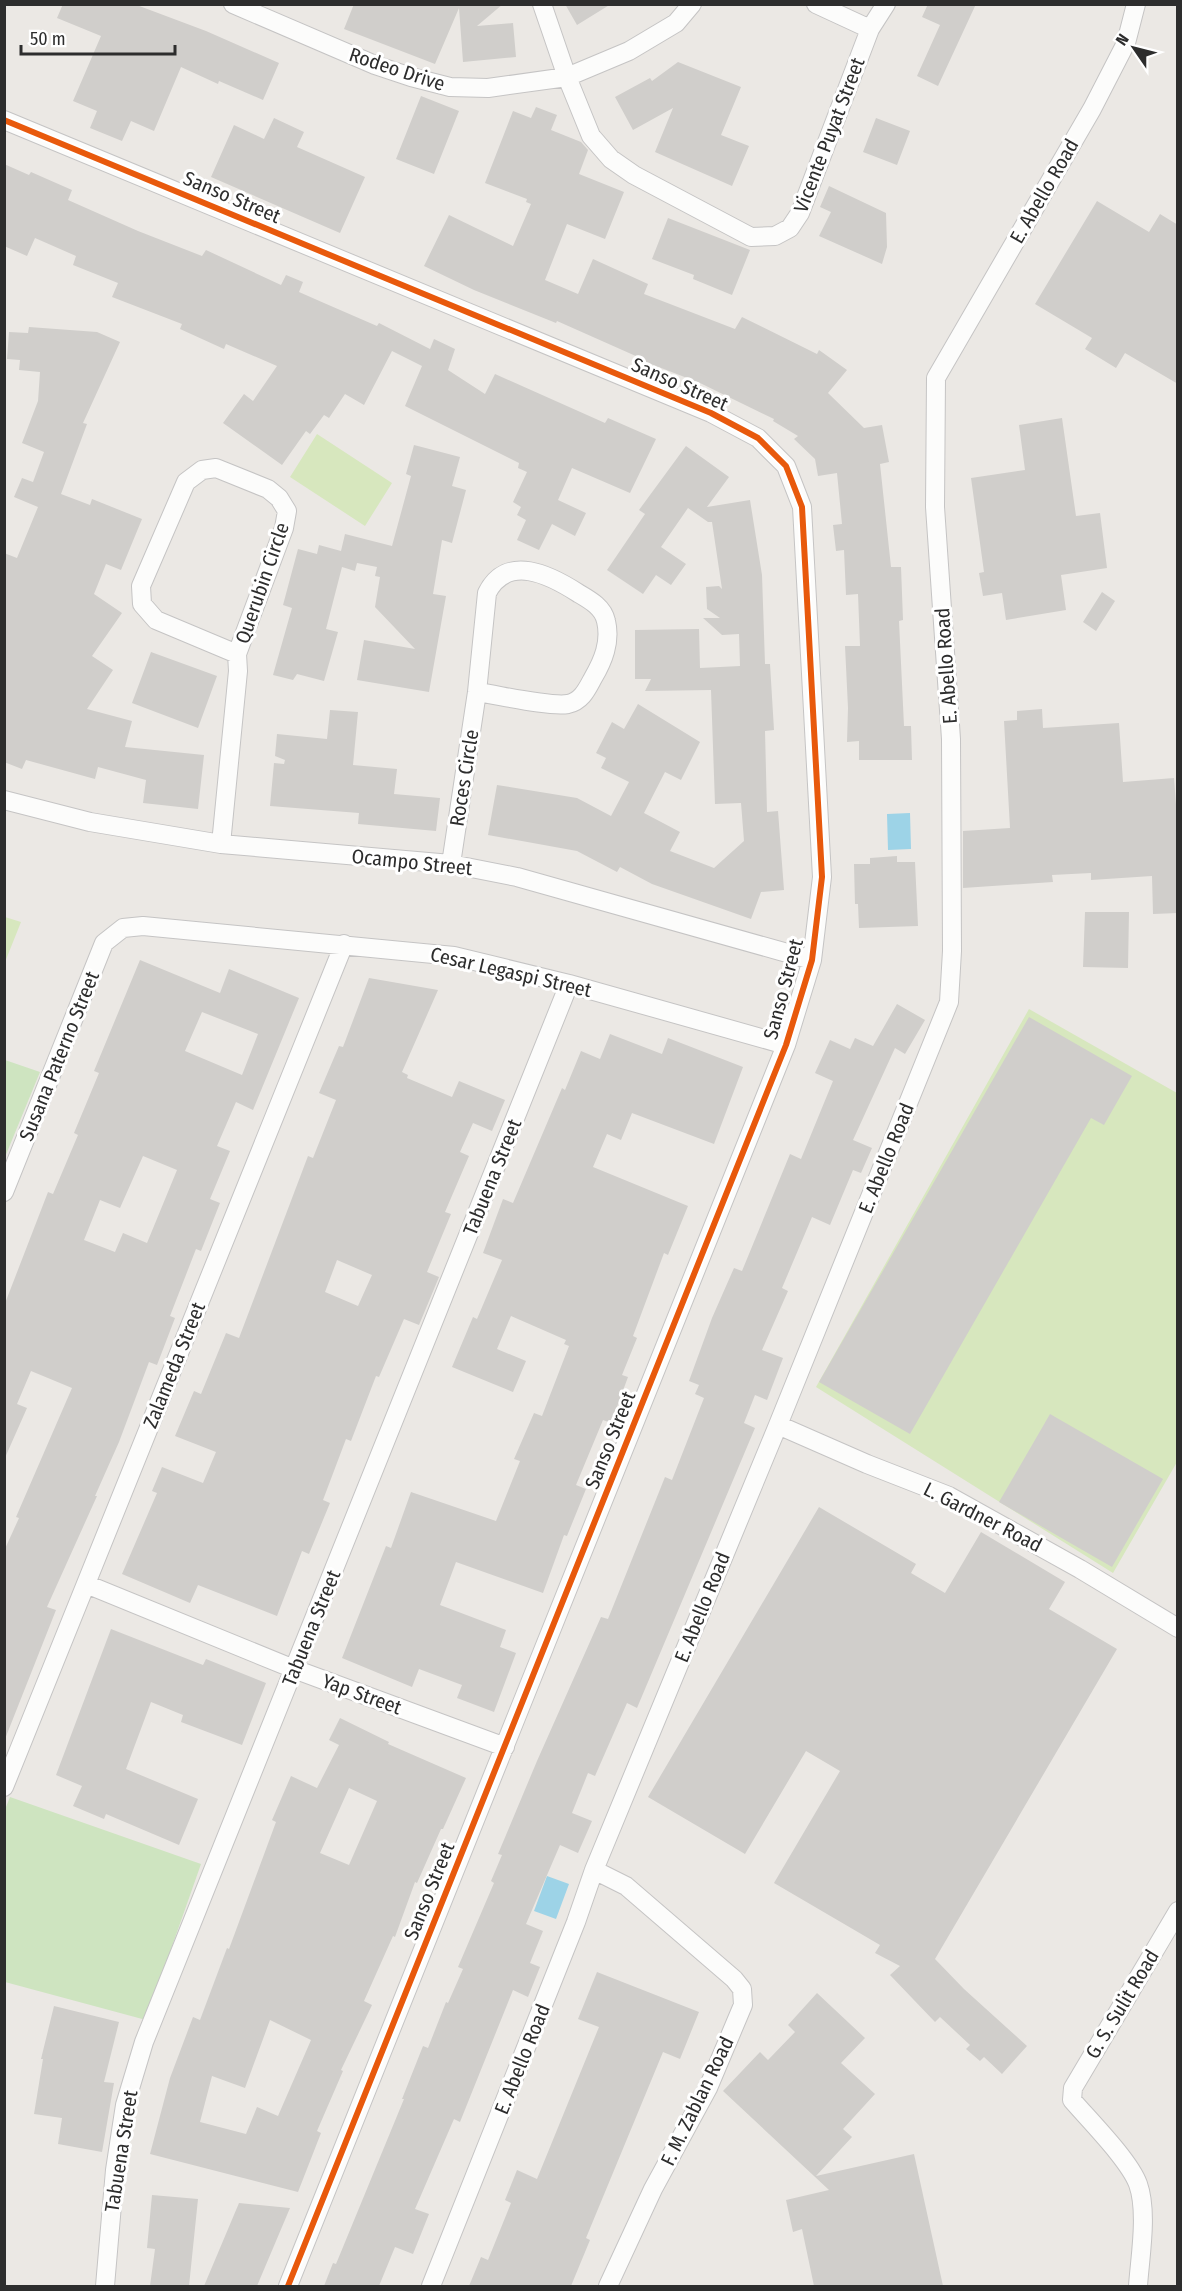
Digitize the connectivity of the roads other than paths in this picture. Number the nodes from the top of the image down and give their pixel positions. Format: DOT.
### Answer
graph roads {
  1 [pos="233,4"];
  2 [pos="542,4"];
  3 [pos="692,4"];
  4 [pos="816,4"];
  5 [pos="886,4"];
  6 [pos="1136,4"];
  7 [pos="870,29"];
  8 [pos="567,77"];
  9 [pos="4,120"];
  10 [pos="237,654"];
  11 [pos="477,692"];
  12 [pos="4,800"];
  13 [pos="221,844"];
  14 [pos="451,864"];
  15 [pos="123,928"];
  16 [pos="344,944"];
  17 [pos="812,960"];
  18 [pos="569,984"];
  19 [pos="786,1045"];
  20 [pos="4,1192"];
  21 [pos="778,1425"];
  22 [pos="86,1584"];
  23 [pos="1178,1628"];
  24 [pos="294,1669"];
  25 [pos="505,1747"];
  26 [pos="4,1787"];
  27 [pos="594,1870"];
  28 [pos="1178,1911"];
  29 [pos="105,2286"];
  30 [pos="288,2286"];
  31 [pos="430,2286"];
  32 [pos="608,2286"];
  33 [pos="1138,2286"];
  1 -- 8 [label="street, Rodeo Drive"];
  2 -- 8 [label="street, Vicente Puyat Street"];
  3 -- 8 [label="street, Rodeo Drive"];
  4 -- 7 [label="street"];
  5 -- 7 [label="street, Vicente Puyat Street"];
  6 -- 21 [label="street, E. Abello Road"];
  7 -- 8 [label="street, Vicente Puyat Street"];
  9 -- 17 [label="street, Sanso Street"];
  10 -- 10 [label="street, Querubin Circle"];
  10 -- 13 [label="street, Querubin Circle"];
  11 -- 11 [label="street, Roces Circle"];
  11 -- 14 [label="street, Roces Circle"];
  12 -- 13 [label="street, Ocampo Street"];
  13 -- 14 [label="street, Ocampo Street"];
  14 -- 17 [label="street, Ocampo Street"];
  15 -- 16 [label="street, Cesar Legaspi Street"];
  15 -- 20 [label="street, Susana Paterno Street"];
  16 -- 18 [label="street, Cesar Legaspi Street"];
  16 -- 22 [label="street, Zalameda Street"];
  17 -- 19 [label="street, Sanso Street"];
  18 -- 19 [label="street, Cesar Legaspi Street"];
  18 -- 24 [label="street, Tabuena Street"];
  19 -- 25 [label="street, Sanso Street"];
  21 -- 23 [label="street, L. Gardner Road"];
  21 -- 27 [label="street, E. Abello Road"];
  22 -- 24 [label="street, Yap Street"];
  22 -- 26 [label="street, Zalameda Street"];
  24 -- 25 [label="street, Yap Street"];
  24 -- 29 [label="street, Tabuena Street"];
  25 -- 30 [label="street, Sanso Street"];
  27 -- 31 [label="street, E. Abello Road"];
  27 -- 32 [label="street, F. M. Zablan Road"];
  28 -- 33 [label="street, G. S. Sulit Road"];
}
